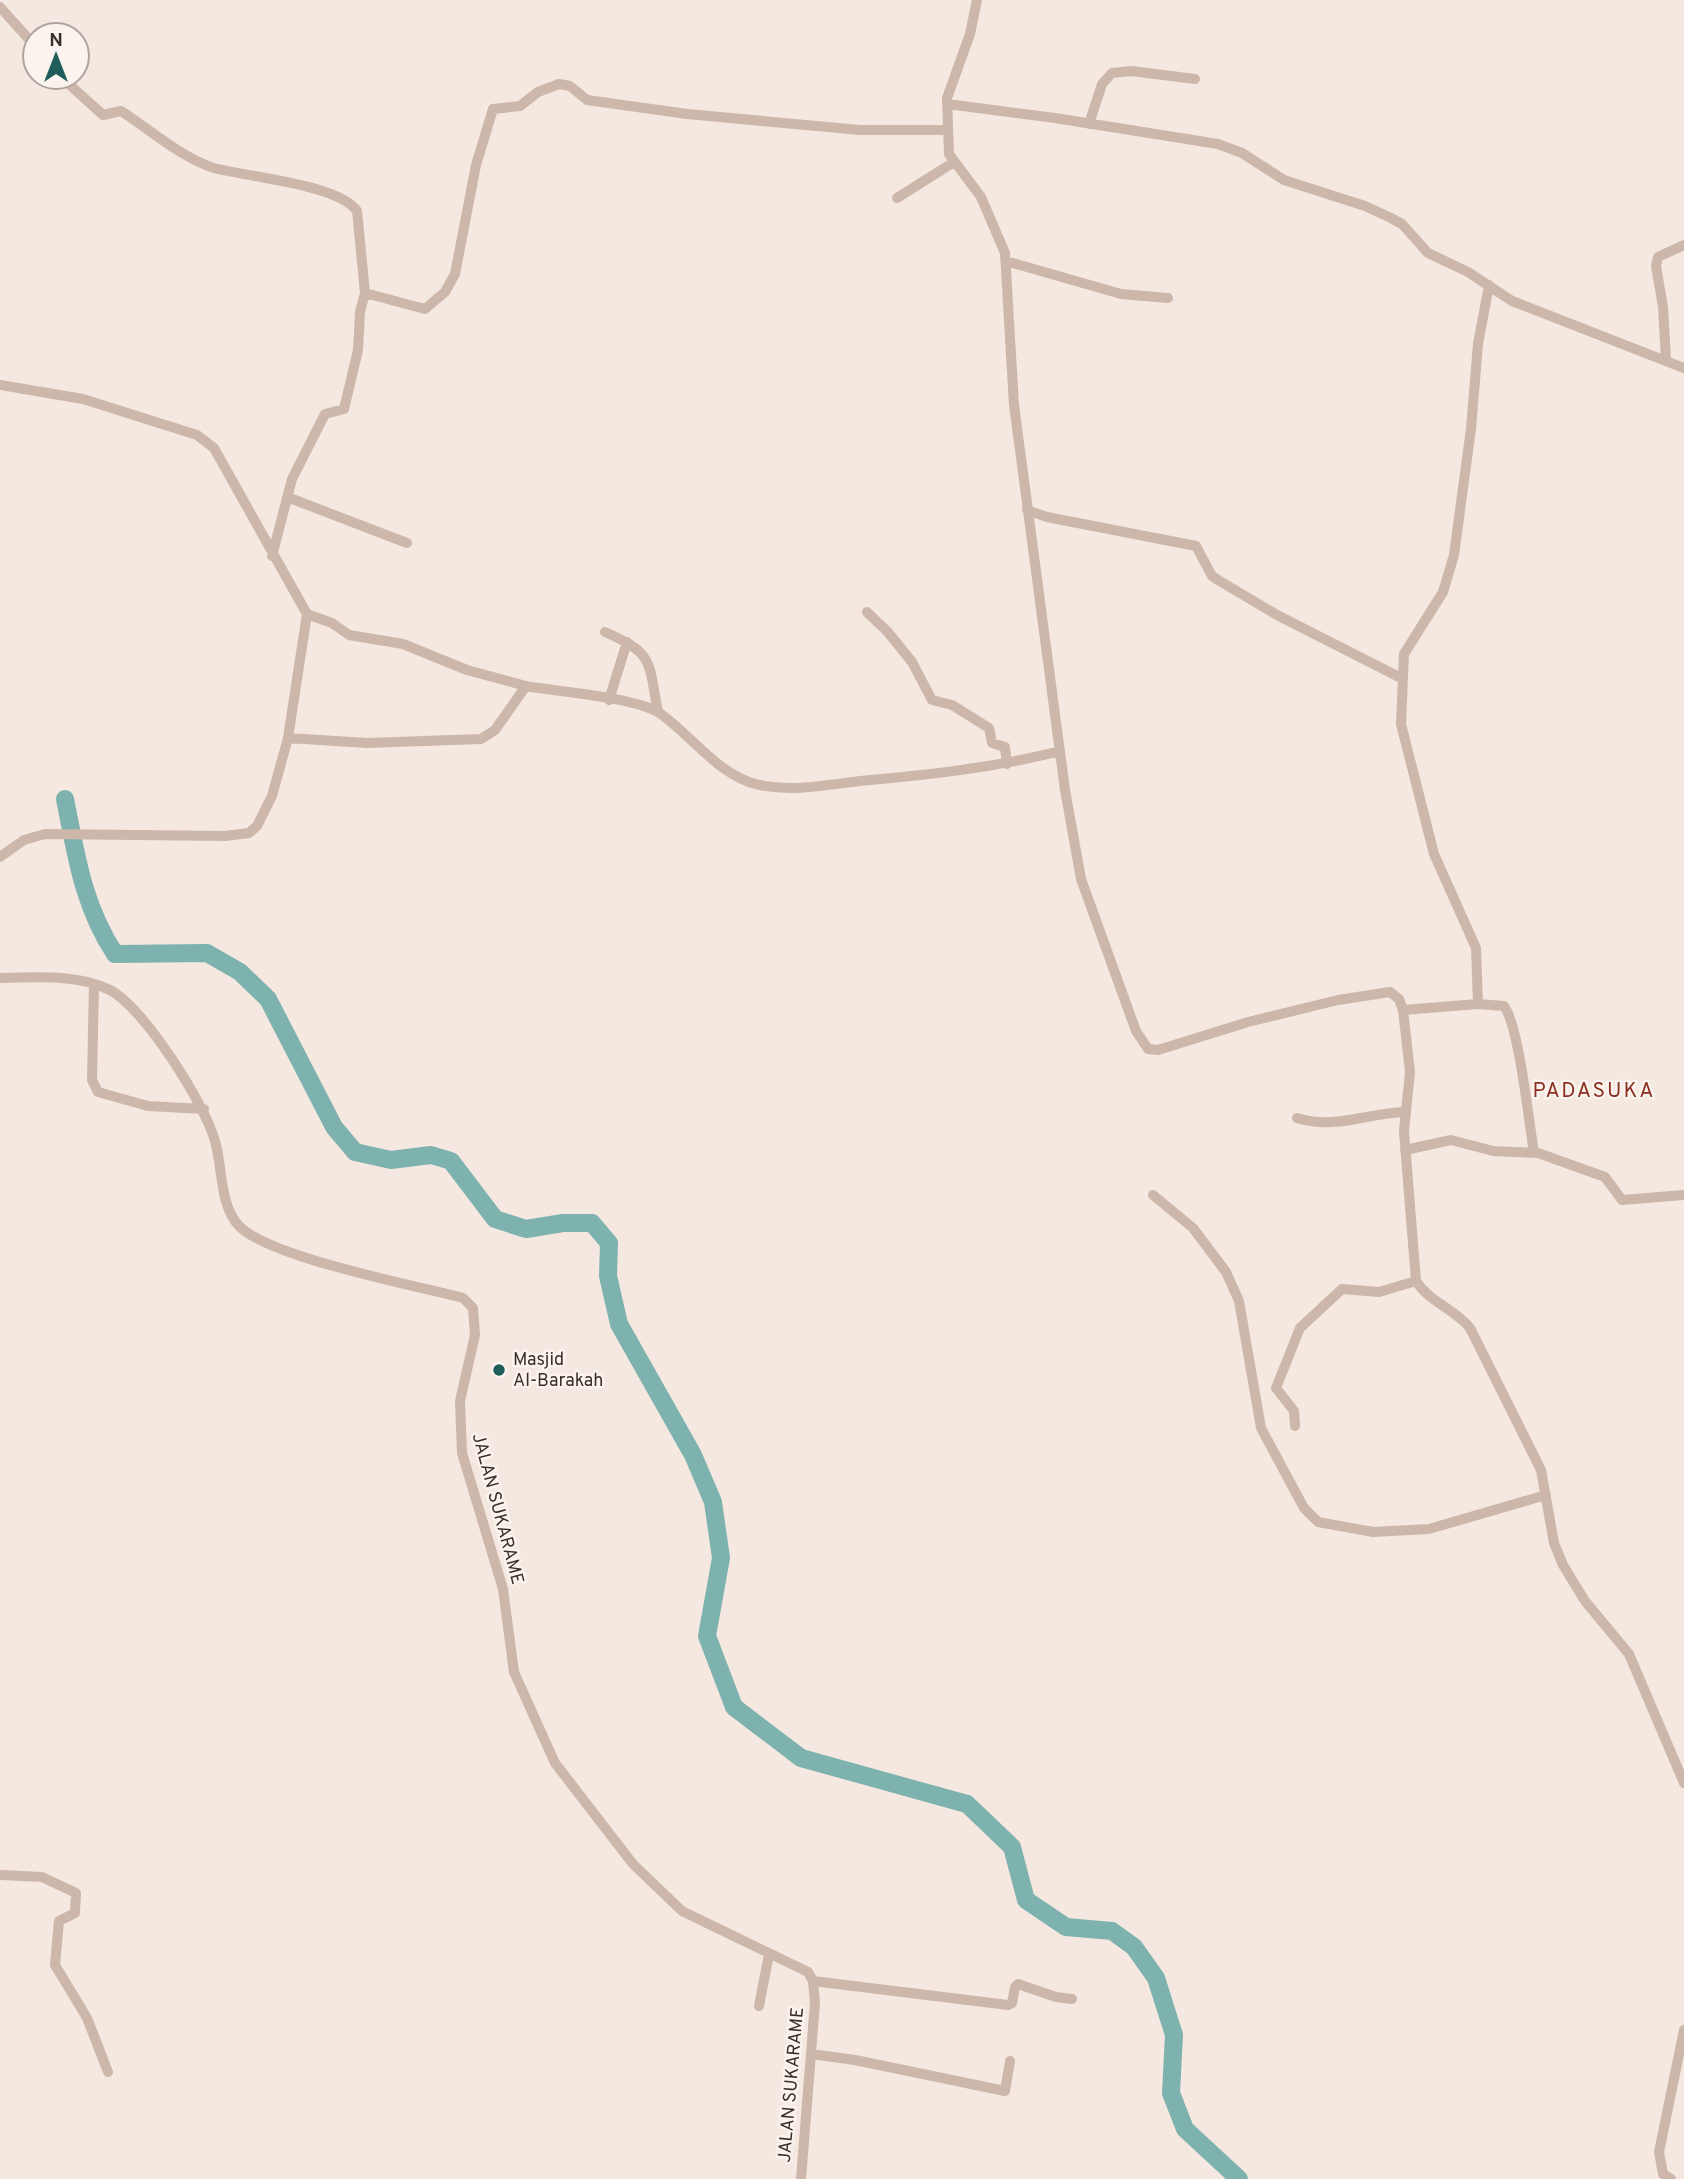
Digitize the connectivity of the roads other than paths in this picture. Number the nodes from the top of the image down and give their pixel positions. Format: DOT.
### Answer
graph roads {
  1 [pos="977,0"];
  2 [pos="0,7"];
  3 [pos="21,30"];
  4 [pos="1195,79"];
  5 [pos="76,91"];
  6 [pos="947,104"];
  7 [pos="1089,124"];
  8 [pos="946,130"];
  9 [pos="954,162"];
  10 [pos="897,198"];
  11 [pos="1684,246"];
  12 [pos="1006,261"];
  13 [pos="1489,285"];
  14 [pos="365,293"];
  15 [pos="1168,298"];
  16 [pos="1666,359"];
  17 [pos="1684,368"];
  18 [pos="0,385"];
  19 [pos="287,497"];
  20 [pos="1027,510"];
  21 [pos="407,543"];
  22 [pos="272,556"];
  23 [pos="867,612"];
  24 [pos="307,614"];
  25 [pos="605,632"];
  26 [pos="627,642"];
  27 [pos="1403,678"];
  28 [pos="526,686"];
  29 [pos="609,700"];
  30 [pos="658,712"];
  31 [pos="288,738"];
  32 [pos="1060,751"];
  33 [pos="1007,764"];
  34 [pos="0,857"];
  35 [pos="0,978"];
  36 [pos="94,984"];
  37 [pos="1478,1004"];
  38 [pos="1403,1010"];
  39 [pos="204,1110"];
  40 [pos="1405,1112"];
  41 [pos="1297,1118"];
  42 [pos="1405,1150"];
  43 [pos="1534,1153"];
  44 [pos="1153,1195"];
  45 [pos="1684,1195"];
  46 [pos="1416,1281"];
  47 [pos="1295,1426"];
  48 [pos="1546,1495"];
  49 [pos="1684,1783"];
  50 [pos="0,1875"];
  51 [pos="769,1954"];
  52 [pos="813,1981"];
  53 [pos="1072,1999"];
  54 [pos="759,2006"];
  55 [pos="1684,2030"];
  56 [pos="811,2054"];
  57 [pos="1010,2062"];
  58 [pos="108,2072"];
  59 [pos="801,2179"];
  60 [pos="1671,2179"];
  1 -- 6 [label="street"];
  2 -- 3 [label="street"];
  4 -- 7 [label="street"];
  5 -- 14 [label="street"];
  6 -- 7 [label="street"];
  6 -- 8 [label="street"];
  7 -- 13 [label="street"];
  8 -- 9 [label="street"];
  8 -- 14 [label="street"];
  9 -- 10 [label="street"];
  9 -- 12 [label="street"];
  11 -- 16 [label="street"];
  12 -- 15 [label="street"];
  12 -- 20 [label="street"];
  13 -- 16 [label="street"];
  13 -- 27 [label="street"];
  14 -- 19 [label="street"];
  16 -- 17 [label="street"];
  18 -- 22 [label="street"];
  19 -- 21 [label="street"];
  19 -- 22 [label="street"];
  20 -- 27 [label="street"];
  20 -- 32 [label="street"];
  22 -- 24 [label="street"];
  23 -- 33 [label="street"];
  24 -- 28 [label="street"];
  24 -- 31 [label="street"];
  25 -- 26 [label="street"];
  26 -- 29 [label="street"];
  26 -- 30 [label="street"];
  27 -- 37 [label="street"];
  28 -- 29 [label="street"];
  28 -- 31 [label="street"];
  29 -- 30 [label="street"];
  30 -- 33 [label="street"];
  31 -- 34 [label="street"];
  32 -- 33 [label="street"];
  32 -- 38 [label="street"];
  35 -- 36 [label="street, JALAN SUKARAME"];
  36 -- 39 [label="street, JALAN SUKARAME"];
  36 -- 39 [label="street"];
  37 -- 38 [label="street"];
  37 -- 43 [label="street"];
  38 -- 40 [label="street"];
  39 -- 51 [label="street, JALAN SUKARAME"];
  40 -- 41 [label="street"];
  40 -- 42 [label="street"];
  42 -- 43 [label="street"];
  42 -- 46 [label="street"];
  43 -- 45 [label="street"];
  44 -- 48 [label="street"];
  46 -- 47 [label="street"];
  46 -- 48 [label="street"];
  48 -- 49 [label="street"];
  50 -- 58 [label="street"];
  51 -- 52 [label="street, JALAN SUKARAME"];
  51 -- 54 [label="street"];
  52 -- 53 [label="street"];
  52 -- 56 [label="street, JALAN SUKARAME"];
  55 -- 60 [label="street"];
  56 -- 57 [label="street"];
  56 -- 59 [label="street, JALAN SUKARAME"];
}
